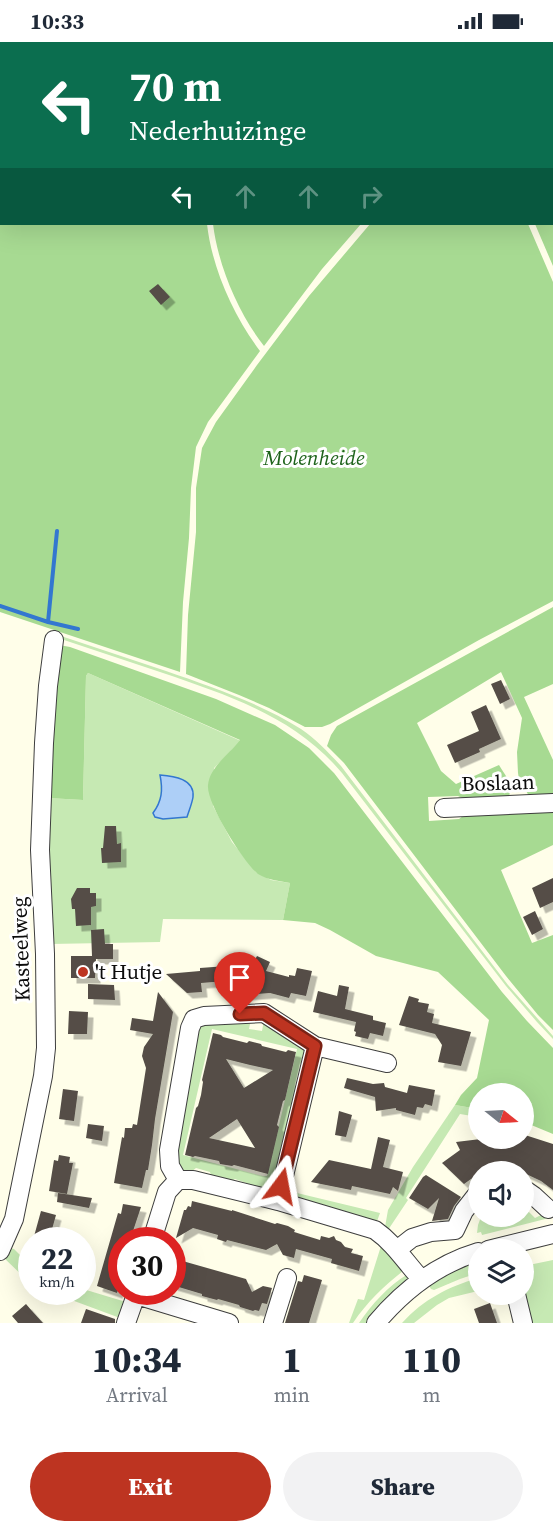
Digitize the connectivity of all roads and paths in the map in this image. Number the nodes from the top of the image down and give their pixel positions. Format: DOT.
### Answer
graph roads {
  1 [pos="54,640"];
  2 [pos="553,803"];
  3 [pos="444,808"];
  4 [pos="315,1046"];
  5 [pos="387,1063"];
  6 [pos="178,1180"];
  7 [pos="534,1196"];
  8 [pos="278,1201"];
  9 [pos="468,1206"];
  10 [pos="548,1209"];
  11 [pos="156,1227"];
  12 [pos="553,1234"];
  13 [pos="533,1239"];
  14 [pos="398,1250"];
  15 [pos="0,1251"];
  16 [pos="468,1256"];
  17 [pos="287,1278"];
  18 [pos="423,1280"];
  19 [pos="132,1305"];
  20 [pos="173,1305"];
  21 [pos="519,1305"];
  22 [pos="126,1323"];
  23 [pos="229,1323"];
  24 [pos="273,1323"];
  25 [pos="376,1323"];
  26 [pos="523,1323"];
  1 -- 15 [label="street, Kasteelweg"];
  2 -- 3 [label="street, Boslaan"];
  4 -- 5 [label="street"];
  4 -- 6 [label="street"];
  4 -- 8 [label="street"];
  6 -- 8 [label="street"];
  6 -- 11 [label="street"];
  7 -- 10 [label="street"];
  8 -- 14 [label="street"];
  9 -- 14 [label="street"];
  12 -- 13 [label="street"];
  14 -- 18 [label="street"];
  16 -- 18 [label="street"];
  17 -- 24 [label="street"];
  18 -- 25 [label="street"];
  19 -- 22 [label="street"];
  20 -- 23 [label="street"];
  21 -- 26 [label="street"];
}
